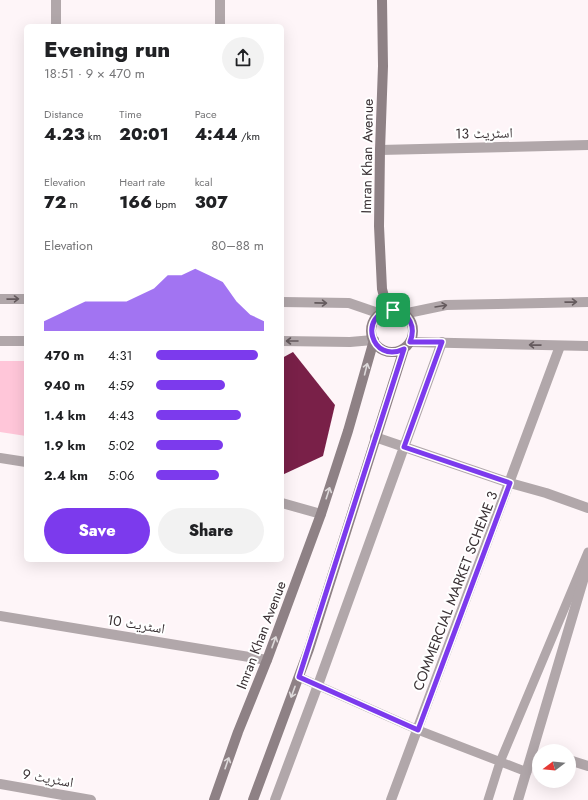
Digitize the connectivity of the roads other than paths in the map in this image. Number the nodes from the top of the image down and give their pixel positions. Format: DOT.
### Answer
graph roads {
  1 [pos="56,0"];
  2 [pos="220,0"];
  3 [pos="382,0"];
  4 [pos="56,24"];
  5 [pos="220,24"];
  6 [pos="588,145"];
  7 [pos="380,150"];
  8 [pos="0,299"];
  9 [pos="24,299"];
  10 [pos="284,302"];
  11 [pos="588,302"];
  12 [pos="384,312"];
  13 [pos="403,314"];
  14 [pos="373,340"];
  15 [pos="0,341"];
  16 [pos="24,341"];
  17 [pos="284,342"];
  18 [pos="442,342"];
  19 [pos="407,346"];
  20 [pos="560,346"];
  21 [pos="588,346"];
  22 [pos="375,437"];
  23 [pos="404,447"];
  24 [pos="0,458"];
  25 [pos="24,462"];
  26 [pos="510,483"];
  27 [pos="284,504"];
  28 [pos="588,508"];
  29 [pos="321,514"];
  30 [pos="588,552"];
  31 [pos="588,564"];
  32 [pos="584,591"];
  33 [pos="0,616"];
  34 [pos="267,660"];
  35 [pos="299,677"];
  36 [pos="318,685"];
  37 [pos="418,730"];
  38 [pos="539,744"];
  39 [pos="532,761"];
  40 [pos="500,762"];
  41 [pos="576,762"];
  42 [pos="588,766"];
  43 [pos="527,772"];
  44 [pos="0,784"];
  45 [pos="91,800"];
  46 [pos="214,800"];
  47 [pos="253,800"];
  48 [pos="275,800"];
  49 [pos="392,800"];
  50 [pos="488,800"];
  51 [pos="518,800"];
  1 -- 4 [label="street"];
  2 -- 5 [label="street"];
  3 -- 7 [label="main road, Imran Khan Avenue"];
  6 -- 7 [label="street, اسٹریٹ 13"];
  7 -- 12 [label="main road, Imran Khan Avenue"];
  8 -- 9 [label="street, one-way"];
  10 -- 12 [label="street, one-way"];
  13 -- 11 [label="street, one-way"];
  12 -- 13 [label="main road"];
  12 -- 14 [label="main road"];
  13 -- 19 [label="main road"];
  14 -- 17 [label="street, one-way"];
  14 -- 19 [label="main road"];
  29 -- 14 [label="main road, Imran Khan Avenue, one-way"];
  15 -- 16 [label="street"];
  18 -- 19 [label="street"];
  20 -- 18 [label="street, one-way"];
  18 -- 23 [label="street"];
  19 -- 22 [label="main road"];
  20 -- 21 [label="street"];
  20 -- 26 [label="street, COMMERCIAL MARKET SCHEME 3"];
  22 -- 23 [label="street"];
  22 -- 35 [label="main road"];
  23 -- 26 [label="street"];
  23 -- 36 [label="street"];
  24 -- 25 [label="street"];
  26 -- 28 [label="street"];
  26 -- 37 [label="street, COMMERCIAL MARKET SCHEME 3"];
  27 -- 29 [label="street"];
  34 -- 29 [label="main road, Imran Khan Avenue, one-way"];
  30 -- 40 [label="lane"];
  31 -- 32 [label="street"];
  32 -- 38 [label="street"];
  33 -- 34 [label="street, اسٹریٹ 10"];
  46 -- 34 [label="main road, Imran Khan Avenue, one-way"];
  35 -- 36 [label="lane"];
  35 -- 47 [label="main road, one-way"];
  36 -- 37 [label="lane"];
  36 -- 48 [label="street"];
  37 -- 40 [label="lane"];
  37 -- 49 [label="street, COMMERCIAL MARKET SCHEME 3"];
  39 -- 43 [label="street"];
  40 -- 43 [label="lane"];
  40 -- 50 [label="lane"];
  41 -- 42 [label="street"];
  43 -- 51 [label="street"];
  44 -- 45 [label="street, اسٹریٹ 9"];
}
